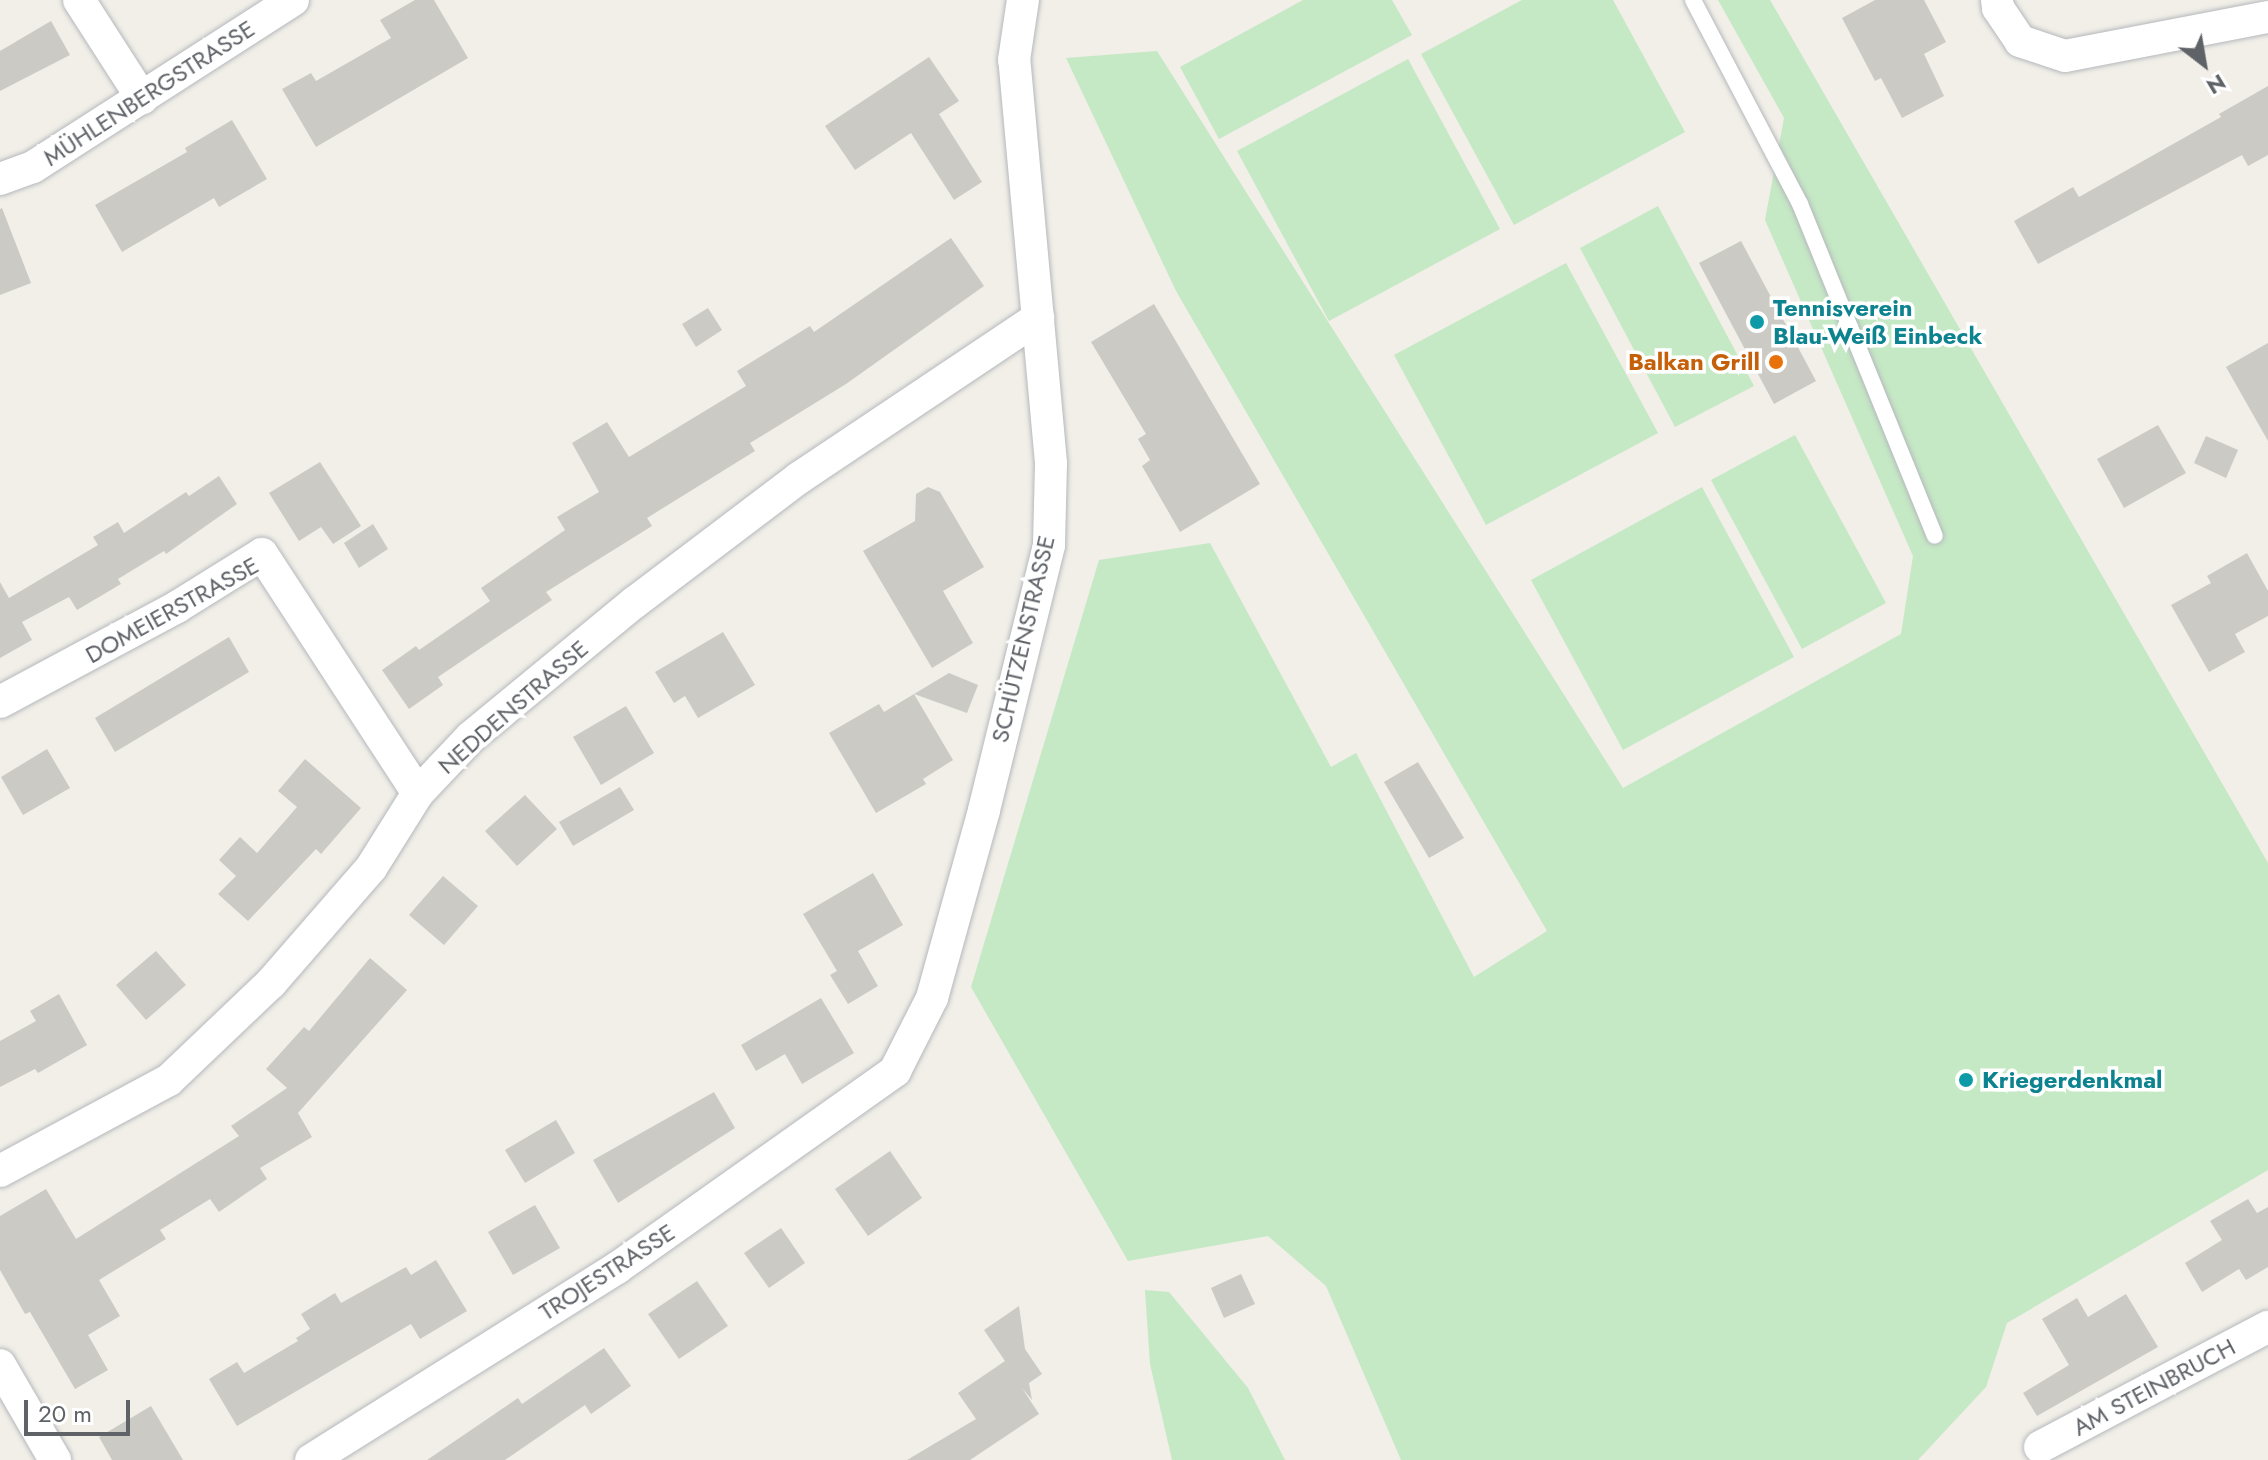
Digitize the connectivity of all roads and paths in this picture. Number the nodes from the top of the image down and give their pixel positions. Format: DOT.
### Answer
graph roads {
  1 [pos="79,0"];
  2 [pos="293,0"];
  3 [pos="1023,0"];
  4 [pos="1693,0"];
  5 [pos="1997,0"];
  6 [pos="2268,17"];
  7 [pos="142,98"];
  8 [pos="0,179"];
  9 [pos="1038,318"];
  10 [pos="1935,536"];
  11 [pos="0,702"];
  12 [pos="418,793"];
  13 [pos="895,1071"];
  14 [pos="0,1171"];
  15 [pos="2268,1327"];
  16 [pos="0,1365"];
  17 [pos="2040,1447"];
  18 [pos="55,1460"];
  19 [pos="311,1460"];
  1 -- 7 [label="street"];
  2 -- 7 [label="street, MÜHLENBERGSTRASSE"];
  3 -- 9 [label="street, SCHÜTZENSTRASSE"];
  4 -- 10 [label="lane"];
  5 -- 6 [label="street"];
  7 -- 8 [label="street, MÜHLENBERGSTRASSE"];
  9 -- 12 [label="street, NEDDENSTRASSE"];
  9 -- 13 [label="street, SCHÜTZENSTRASSE"];
  11 -- 12 [label="street, DOMEIERSTRASSE"];
  12 -- 14 [label="street, NEDDENSTRASSE"];
  13 -- 19 [label="street, TROJESTRASSE"];
  15 -- 17 [label="street, AM STEINBRUCH"];
  16 -- 18 [label="street"];
}
